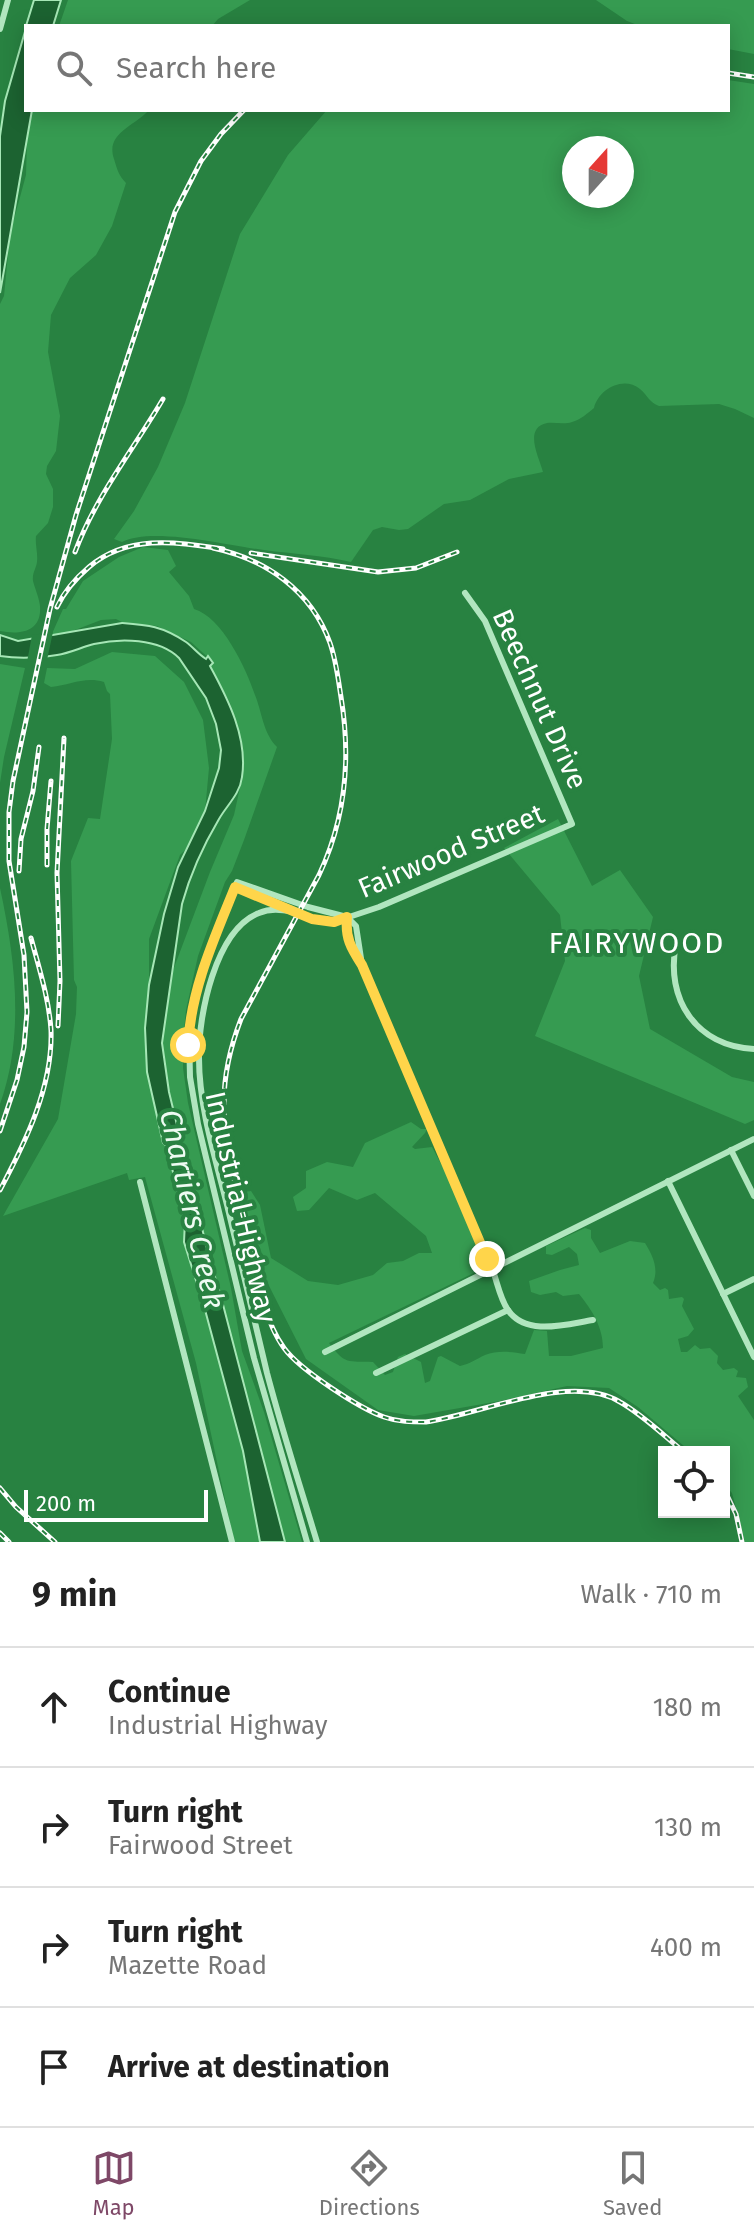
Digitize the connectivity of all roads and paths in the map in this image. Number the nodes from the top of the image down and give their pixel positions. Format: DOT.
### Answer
graph roads {
  1 [pos="8,0"];
  2 [pos="0,29"];
  3 [pos="465,593"];
  4 [pos="572,824"];
  5 [pos="236,884"];
  6 [pos="295,912"];
  7 [pos="347,917"];
  8 [pos="676,944"];
  9 [pos="362,965"];
  10 [pos="754,1049"];
  11 [pos="754,1139"];
  12 [pos="731,1150"];
  13 [pos="668,1181"];
  14 [pos="140,1182"];
  15 [pos="754,1196"];
  16 [pos="492,1268"];
  17 [pos="754,1279"];
  18 [pos="723,1294"];
  19 [pos="508,1310"];
  20 [pos="593,1320"];
  21 [pos="325,1352"];
  22 [pos="754,1357"];
  23 [pos="376,1373"];
  24 [pos="232,1542"];
  25 [pos="307,1542"];
  26 [pos="317,1542"];
  1 -- 2 [label="street"];
  3 -- 4 [label="street, Beechnut Drive"];
  4 -- 7 [label="street, Fairwood Street"];
  5 -- 6 [label="street, Fairwood Street"];
  5 -- 7 [label="street, Fairwood Street"];
  5 -- 25 [label="street, Industrial Highway"];
  6 -- 7 [label="street, Fairwood Street"];
  6 -- 26 [label="street, Industrial Highway"];
  7 -- 9 [label="street"];
  7 -- 9 [label="street"];
  8 -- 10 [label="street"];
  9 -- 16 [label="street"];
  11 -- 12 [label="street"];
  12 -- 13 [label="street"];
  12 -- 15 [label="street"];
  13 -- 16 [label="street"];
  13 -- 18 [label="street"];
  14 -- 24 [label="street"];
  16 -- 19 [label="street"];
  16 -- 21 [label="street"];
  17 -- 18 [label="street"];
  18 -- 22 [label="street"];
  19 -- 20 [label="street"];
  19 -- 23 [label="street"];
}
